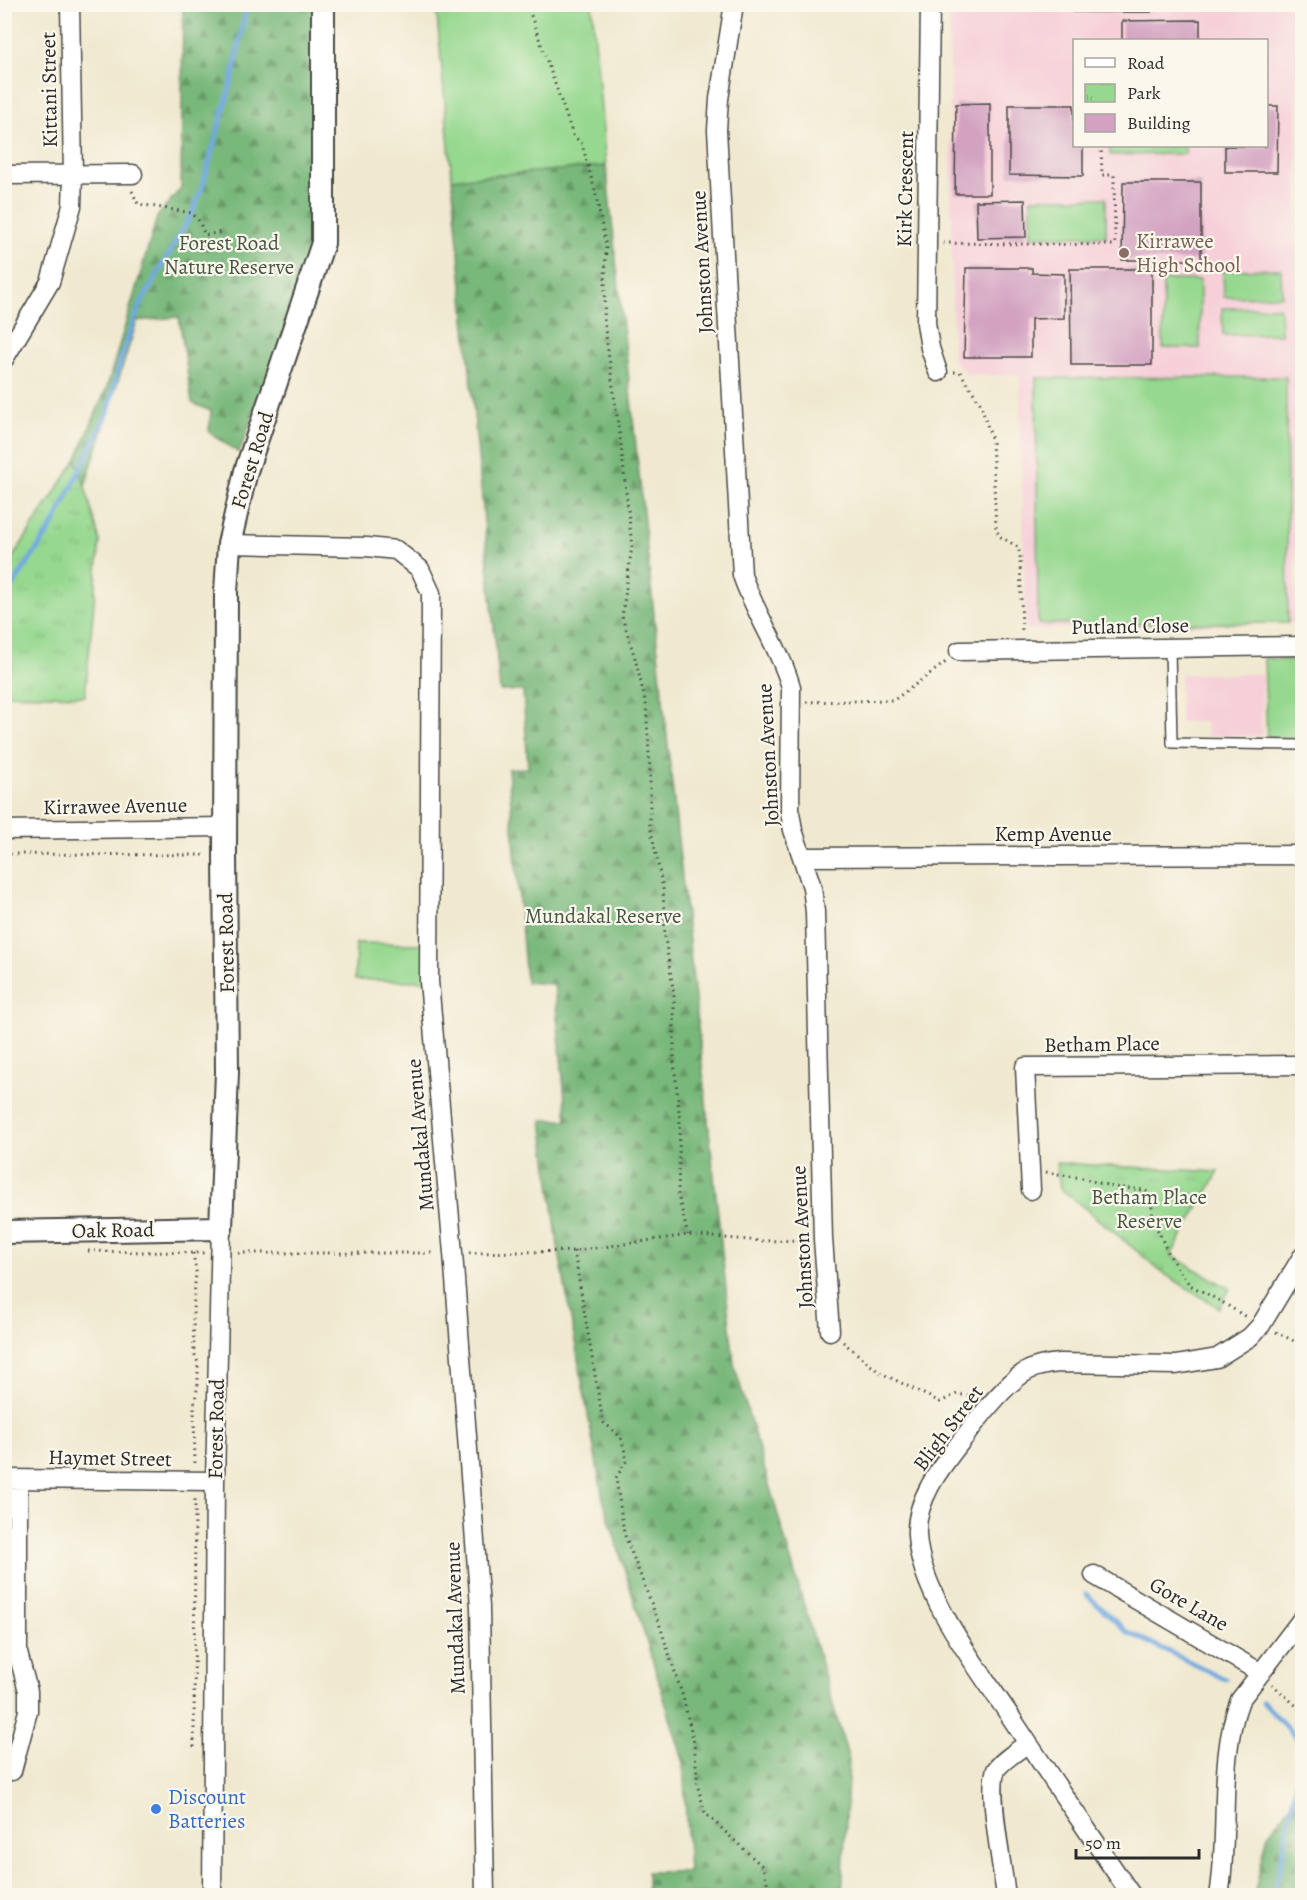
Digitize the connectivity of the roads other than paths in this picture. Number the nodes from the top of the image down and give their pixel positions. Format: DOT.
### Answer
graph roads {
  1 [pos="70,4"];
  2 [pos="323,4"];
  3 [pos="734,4"];
  4 [pos="930,4"];
  5 [pos="133,174"];
  6 [pos="4,175"];
  7 [pos="73,175"];
  8 [pos="4,359"];
  9 [pos="938,372"];
  10 [pos="229,544"];
  11 [pos="1301,646"];
  12 [pos="1170,647"];
  13 [pos="959,651"];
  14 [pos="1302,745"];
  15 [pos="225,828"];
  16 [pos="4,830"];
  17 [pos="1302,855"];
  18 [pos="803,857"];
  19 [pos="1302,1065"];
  20 [pos="1031,1190"];
  21 [pos="221,1228"];
  22 [pos="4,1232"];
  23 [pos="1302,1257"];
  24 [pos="830,1331"];
  25 [pos="11,1479"];
  26 [pos="215,1481"];
  27 [pos="1094,1575"];
  28 [pos="1302,1619"];
  29 [pos="1261,1673"];
  30 [pos="1028,1743"];
  31 [pos="12,1772"];
  32 [pos="212,1896"];
  33 [pos="485,1896"];
  34 [pos="1006,1896"];
  35 [pos="1132,1896"];
  36 [pos="1219,1896"];
  1 -- 7 [label="street, Kittani Street"];
  2 -- 10 [label="street, Forest Road"];
  3 -- 18 [label="street, Johnston Avenue"];
  4 -- 9 [label="street, Kirk Crescent"];
  5 -- 7 [label="street"];
  6 -- 7 [label="street"];
  7 -- 8 [label="street, Kittani Street"];
  10 -- 15 [label="street, Forest Road"];
  10 -- 33 [label="street, Mundakal Avenue"];
  11 -- 12 [label="street, Putland Close"];
  12 -- 13 [label="street, Putland Close"];
  12 -- 14 [label="lane"];
  15 -- 16 [label="street, Kirrawee Avenue"];
  15 -- 21 [label="street, Forest Road"];
  17 -- 18 [label="street, Kemp Avenue"];
  18 -- 24 [label="street, Johnston Avenue"];
  19 -- 20 [label="street, Betham Place"];
  21 -- 22 [label="street, Oak Road"];
  21 -- 26 [label="street, Forest Road"];
  23 -- 30 [label="street, Bligh Street"];
  25 -- 26 [label="street, Haymet Street"];
  25 -- 31 [label="street"];
  26 -- 32 [label="street, Forest Road"];
  27 -- 29 [label="street, Gore Lane"];
  28 -- 29 [label="street"];
  29 -- 36 [label="street"];
  30 -- 34 [label="street"];
  30 -- 35 [label="street, Bligh Street"];
}
